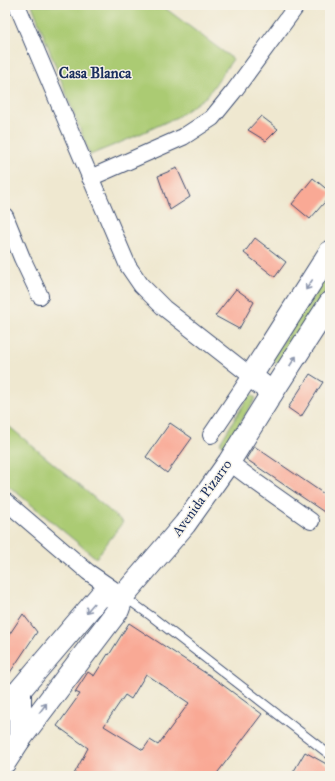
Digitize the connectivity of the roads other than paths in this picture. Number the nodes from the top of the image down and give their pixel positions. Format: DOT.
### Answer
graph roads {
  1 [pos="18,5"];
  2 [pos="292,5"];
  3 [pos="90,178"];
  4 [pos="5,216"];
  5 [pos="330,252"];
  6 [pos="40,296"];
  7 [pos="330,303"];
  8 [pos="250,376"];
  9 [pos="272,393"];
  10 [pos="211,435"];
  11 [pos="229,462"];
  12 [pos="5,501"];
  13 [pos="311,521"];
  14 [pos="123,596"];
  15 [pos="5,690"];
  16 [pos="20,739"];
  17 [pos="330,755"];
  18 [pos="5,762"];
  1 -- 3 [label="street"];
  2 -- 3 [label="street"];
  3 -- 8 [label="street"];
  4 -- 6 [label="street"];
  5 -- 8 [label="main road, one-way"];
  9 -- 7 [label="main road, Avenida Pizarro, one-way"];
  8 -- 9 [label="main road"];
  8 -- 10 [label="street"];
  9 -- 11 [label="main road, Avenida Pizarro"];
  11 -- 13 [label="street"];
  11 -- 14 [label="main road, Avenida Pizarro"];
  12 -- 14 [label="street"];
  16 -- 14 [label="main road, Avenida Pizarro, one-way"];
  14 -- 16 [label="main road, one-way"];
  14 -- 17 [label="lane"];
  15 -- 16 [label="street"];
  16 -- 18 [label="main road, Avenida Pizarro"];
}
